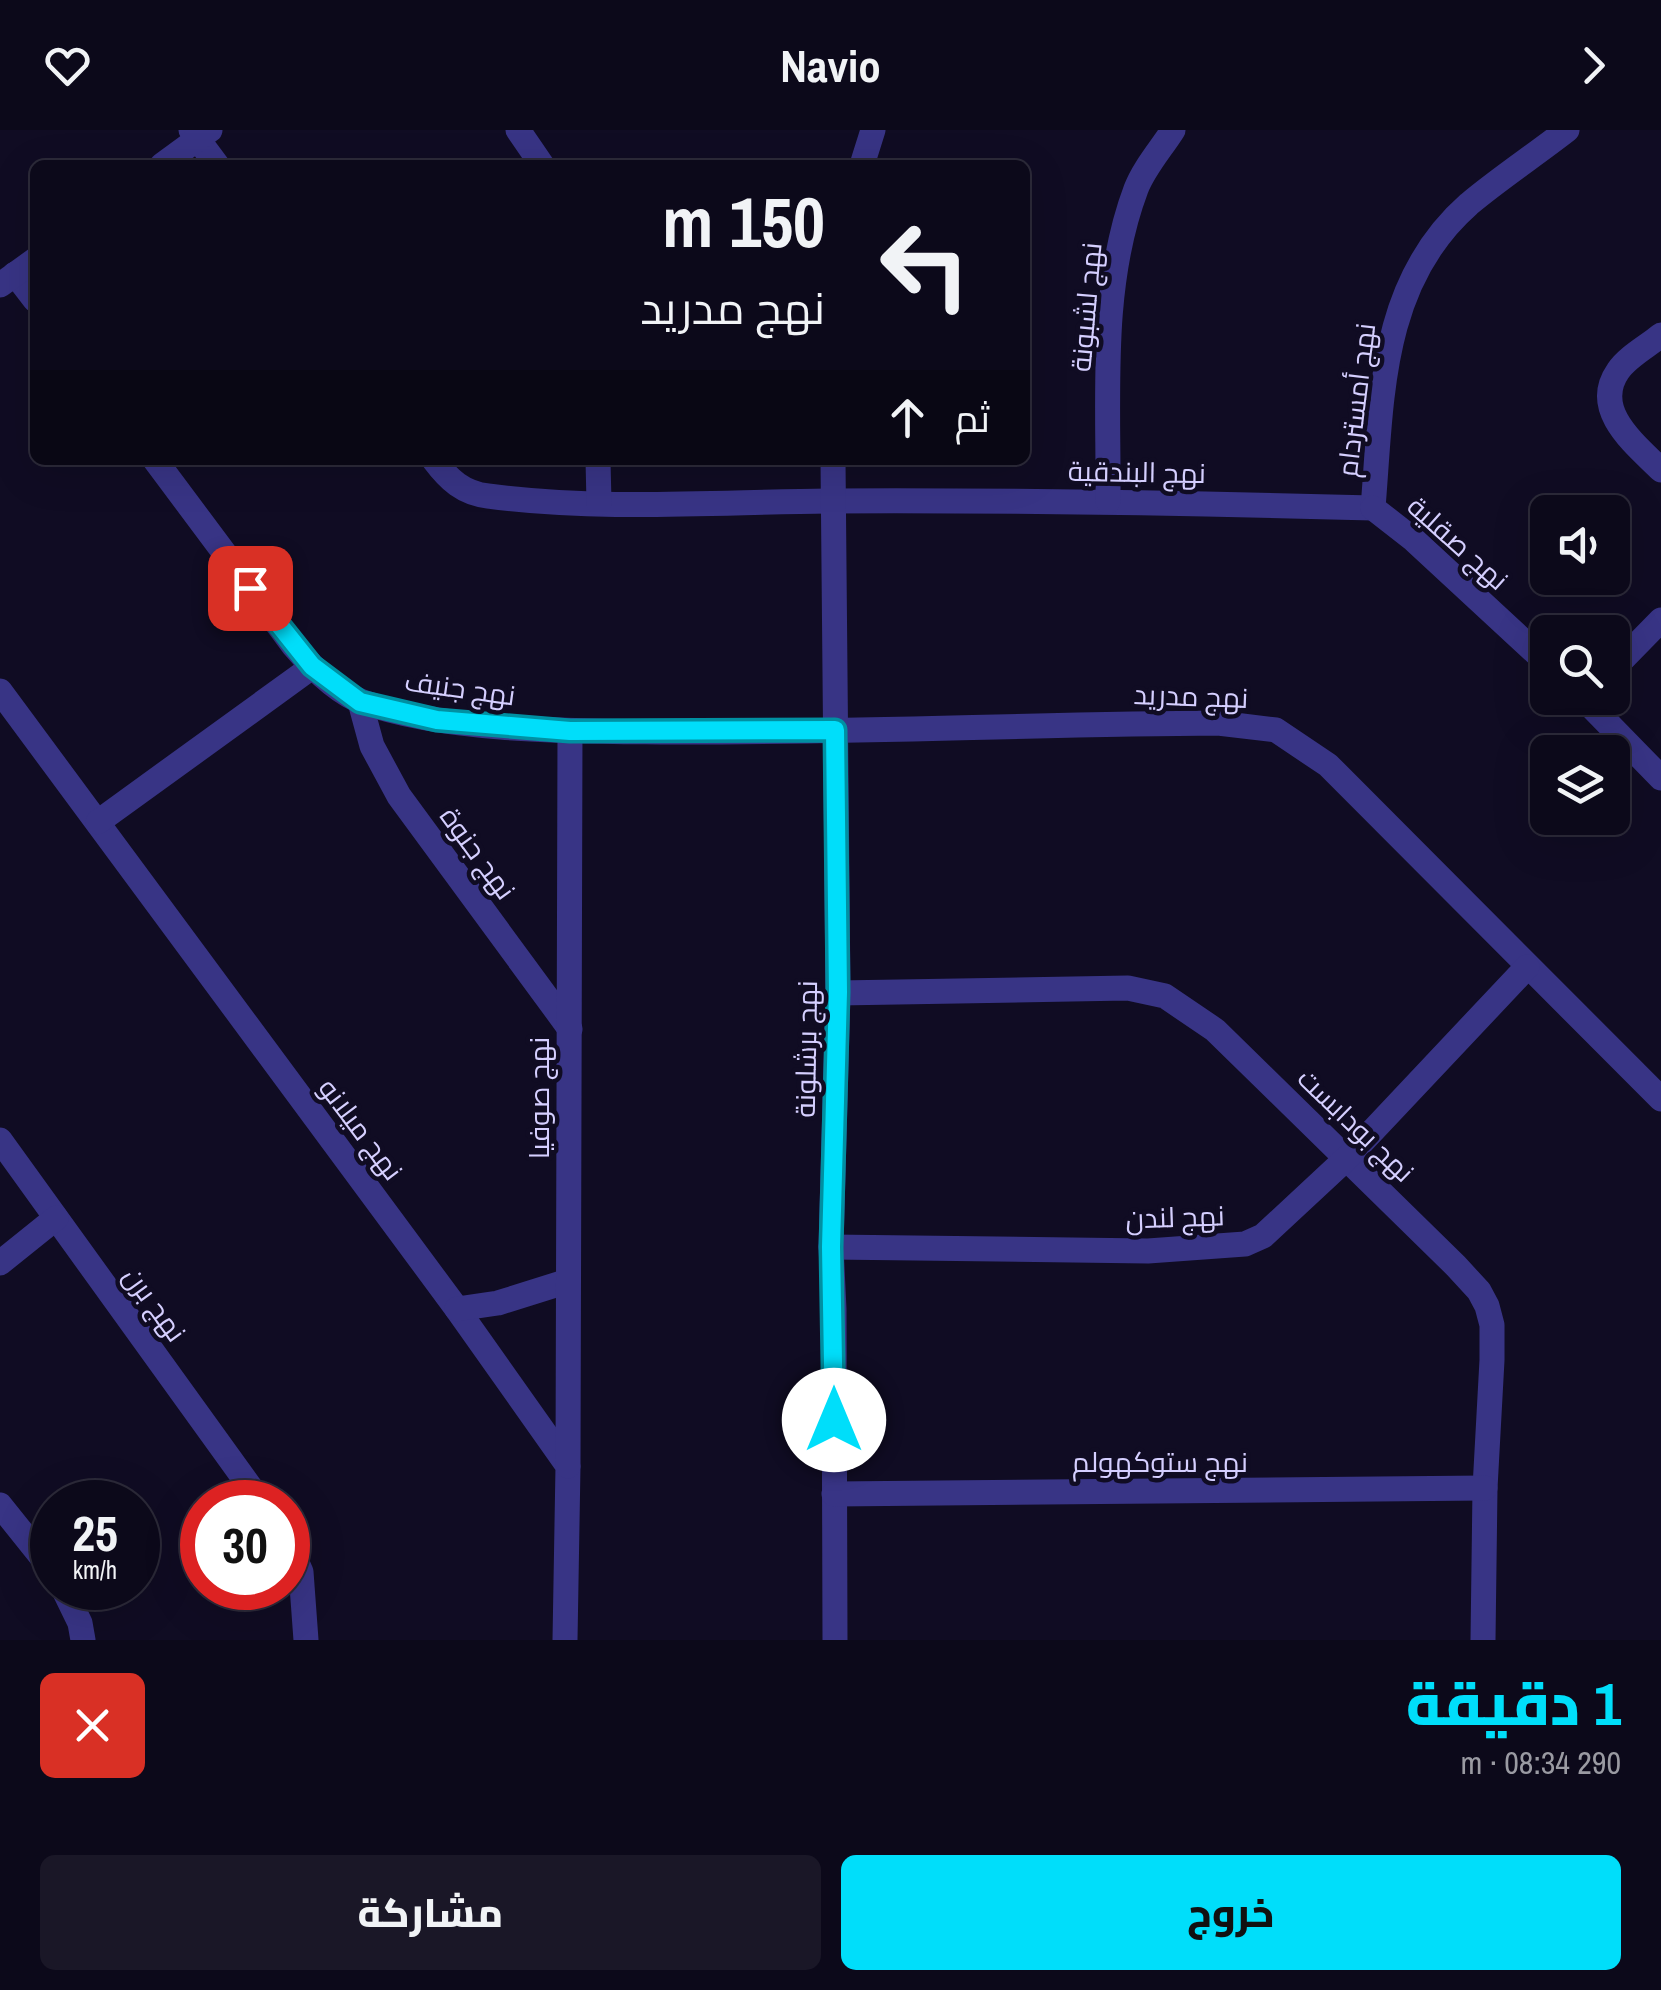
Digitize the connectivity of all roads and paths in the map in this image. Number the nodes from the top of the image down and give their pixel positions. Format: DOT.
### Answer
graph roads {
  1 [pos="518,130"];
  2 [pos="849,130"];
  3 [pos="1173,130"];
  4 [pos="1567,130"];
  5 [pos="200,133"];
  6 [pos="867,149"];
  7 [pos="168,160"];
  8 [pos="214,160"];
  9 [pos="539,160"];
  10 [pos="1661,336"];
  11 [pos="160,465"];
  12 [pos="438,465"];
  13 [pos="598,465"];
  14 [pos="834,465"];
  15 [pos="1661,470"];
  16 [pos="1108,501"];
  17 [pos="832,502"];
  18 [pos="600,503"];
  19 [pos="1373,508"];
  20 [pos="1661,620"];
  21 [pos="1530,647"];
  22 [pos="1630,652"];
  23 [pos="312,666"];
  24 [pos="0,691"];
  25 [pos="360,702"];
  26 [pos="1601,715"];
  27 [pos="835,730"];
  28 [pos="570,731"];
  29 [pos="1661,778"];
  30 [pos="98,822"];
  31 [pos="1526,966"];
  32 [pos="838,992"];
  33 [pos="570,1029"];
  34 [pos="1661,1099"];
  35 [pos="0,1140"];
  36 [pos="1348,1157"];
  37 [pos="56,1218"];
  38 [pos="831,1247"];
  39 [pos="0,1263"];
  40 [pos="568,1281"];
  41 [pos="458,1309"];
  42 [pos="568,1466"];
  43 [pos="246,1480"];
  44 [pos="1485,1488"];
  45 [pos="834,1494"];
  46 [pos="0,1506"];
  47 [pos="30,1543"];
  48 [pos="74,1610"];
  49 [pos="304,1610"];
  50 [pos="82,1640"];
  51 [pos="306,1640"];
  52 [pos="566,1640"];
  53 [pos="835,1640"];
  54 [pos="1483,1640"];
  1 -- 9 [label="street"];
  2 -- 6 [label="street"];
  3 -- 16 [label="street, نهج لشبونة"];
  4 -- 19 [label="street, نهج أمستردام"];
  5 -- 7 [label="street"];
  5 -- 8 [label="street"];
  10 -- 15 [label="street"];
  11 -- 23 [label="street, نهج جنيف"];
  12 -- 18 [label="street, نهج البندقية"];
  13 -- 18 [label="street"];
  14 -- 17 [label="street, نهج برشلونة"];
  16 -- 17 [label="street, نهج البندقية"];
  16 -- 19 [label="street, نهج البندقية"];
  17 -- 18 [label="street, نهج البندقية"];
  17 -- 27 [label="street, نهج برشلونة"];
  19 -- 21 [label="street, نهج صقلية"];
  20 -- 22 [label="street"];
  23 -- 25 [label="street, نهج جنيف"];
  23 -- 30 [label="street"];
  24 -- 30 [label="street, نهج ميلانو"];
  25 -- 28 [label="street, نهج جنيف"];
  25 -- 33 [label="street, نهج جنوة"];
  26 -- 29 [label="street"];
  27 -- 28 [label="street, نهج مدريد"];
  27 -- 31 [label="street, نهج مدريد"];
  27 -- 32 [label="street, نهج برشلونة"];
  28 -- 33 [label="street, نهج صوفيا"];
  30 -- 41 [label="street, نهج ميلانو"];
  31 -- 34 [label="street, نهج مدريد"];
  31 -- 36 [label="street, نهج لندن"];
  32 -- 36 [label="street, نهج بودابست"];
  32 -- 38 [label="street, نهج برشلونة"];
  33 -- 40 [label="street, نهج صوفيا"];
  35 -- 37 [label="street, نهج برن"];
  36 -- 38 [label="street, نهج لندن"];
  36 -- 44 [label="street, نهج بودابست"];
  37 -- 39 [label="street"];
  37 -- 43 [label="street, نهج برن"];
  38 -- 45 [label="street, نهج برشلونة"];
  40 -- 41 [label="street"];
  40 -- 42 [label="street, نهج صوفيا"];
  41 -- 42 [label="street, نهج ميلانو"];
  42 -- 52 [label="street"];
  44 -- 45 [label="street, نهج ستوكهولم"];
  44 -- 54 [label="street, نهج بودابست"];
  45 -- 53 [label="street, نهج برشلونة"];
  46 -- 47 [label="street"];
  48 -- 50 [label="street"];
  49 -- 51 [label="street"];
}
